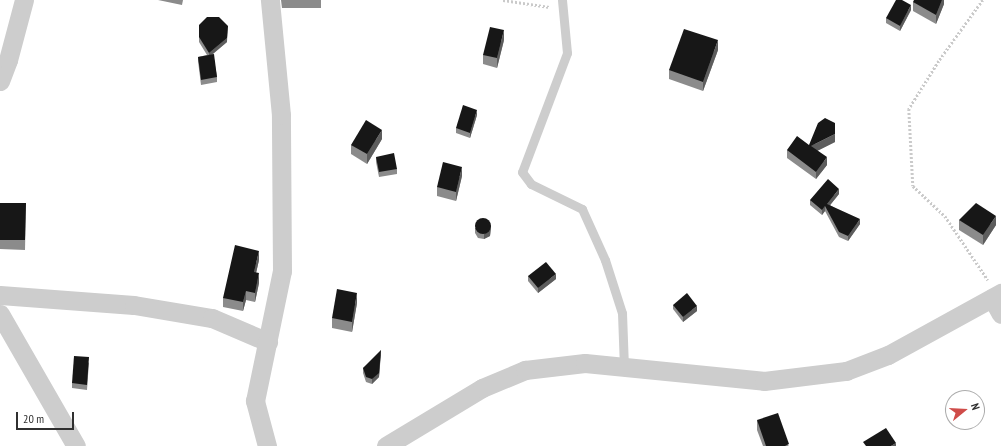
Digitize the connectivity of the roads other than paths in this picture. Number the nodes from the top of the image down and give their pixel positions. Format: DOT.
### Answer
graph roads {
  1 [pos="24,0"];
  2 [pos="270,0"];
  3 [pos="562,0"];
  4 [pos="0,81"];
  5 [pos="0,295"];
  6 [pos="998,302"];
  7 [pos="0,314"];
  8 [pos="268,342"];
  9 [pos="624,367"];
  10 [pos="76,446"];
  11 [pos="267,446"];
  12 [pos="386,446"];
  1 -- 4 [label="street"];
  2 -- 8 [label="street"];
  3 -- 9 [label="lane"];
  5 -- 8 [label="street"];
  6 -- 9 [label="street"];
  7 -- 10 [label="street"];
  8 -- 11 [label="street"];
  9 -- 12 [label="street"];
}
